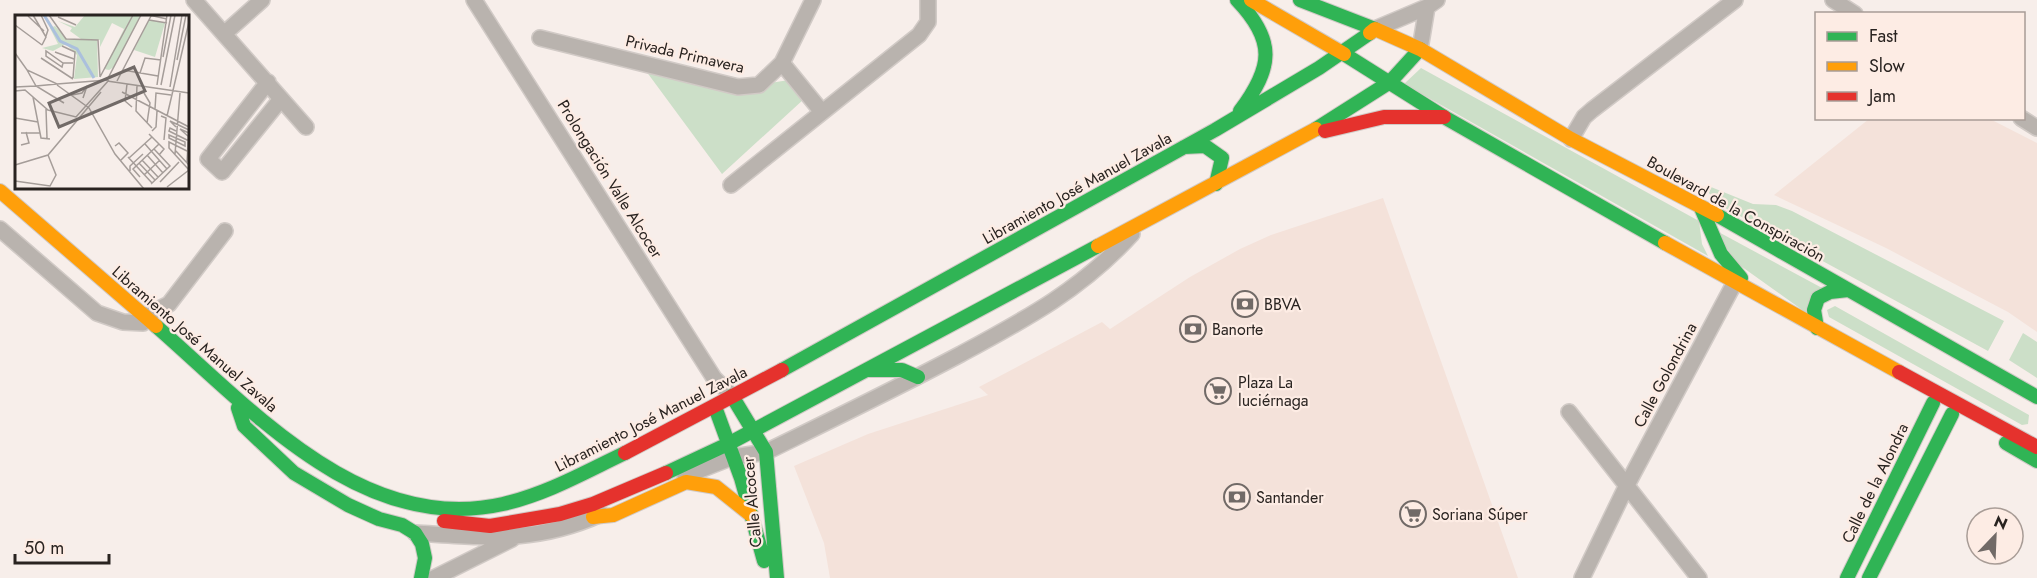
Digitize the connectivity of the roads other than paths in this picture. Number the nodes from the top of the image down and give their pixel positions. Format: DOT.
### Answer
graph roads {
  1 [pos="194,0"];
  2 [pos="262,0"];
  3 [pos="474,0"];
  4 [pos="813,0"];
  5 [pos="928,0"];
  6 [pos="1237,0"];
  7 [pos="1251,0"];
  8 [pos="1300,0"];
  9 [pos="1735,0"];
  10 [pos="1833,0"];
  11 [pos="1432,4"];
  12 [pos="1852,12"];
  13 [pos="1375,29"];
  14 [pos="225,33"];
  15 [pos="540,38"];
  16 [pos="1419,49"];
  17 [pos="1344,54"];
  18 [pos="782,63"];
  19 [pos="268,82"];
  20 [pos="1390,82"];
  21 [pos="281,99"];
  22 [pos="822,112"];
  23 [pos="1444,117"];
  24 [pos="1234,119"];
  25 [pos="2024,120"];
  26 [pos="306,127"];
  27 [pos="2037,128"];
  28 [pos="1304,136"];
  29 [pos="1571,139"];
  30 [pos="1182,148"];
  31 [pos="1216,184"];
  32 [pos="731,185"];
  33 [pos="0,191"];
  34 [pos="0,200"];
  35 [pos="1701,208"];
  36 [pos="1140,225"];
  37 [pos="0,229"];
  38 [pos="225,231"];
  39 [pos="1735,282"];
  40 [pos="1848,290"];
  41 [pos="1765,300"];
  42 [pos="144,320"];
  43 [pos="1817,328"];
  44 [pos="1848,345"];
  45 [pos="862,370"];
  46 [pos="918,377"];
  47 [pos="714,378"];
  48 [pos="2032,394"];
  49 [pos="732,396"];
  50 [pos="1933,403"];
  51 [pos="2037,406"];
  52 [pos="715,407"];
  53 [pos="238,408"];
  54 [pos="1569,412"];
  55 [pos="1952,414"];
  56 [pos="755,430"];
  57 [pos="2034,430"];
  58 [pos="2011,432"];
  59 [pos="2037,447"];
  60 [pos="731,450"];
  61 [pos="766,452"];
  62 [pos="2037,461"];
  63 [pos="1627,485"];
  64 [pos="751,516"];
  65 [pos="593,517"];
  66 [pos="415,533"];
  67 [pos="515,538"];
  68 [pos="1862,546"];
  69 [pos="1881,555"];
  70 [pos="421,578"];
  71 [pos="434,578"];
  72 [pos="774,578"];
  73 [pos="1582,578"];
  74 [pos="1699,578"];
  75 [pos="1847,578"];
  76 [pos="1869,578"];
  1 -- 14 [label="street"];
  2 -- 14 [label="street"];
  3 -- 47 [label="street, Prolongación Valle Alcocer"];
  4 -- 18 [label="street, Privada Primavera"];
  5 -- 22 [label="street"];
  6 -- 24 [label="main road"];
  7 -- 17 [label="main road"];
  8 -- 13 [label="main road, Boulevard de la Conspiración"];
  9 -- 29 [label="street"];
  10 -- 12 [label="street"];
  11 -- 13 [label="street"];
  11 -- 16 [label="street"];
  13 -- 16 [label="main road, Boulevard de la Conspiración"];
  13 -- 17 [label="main road, Libramiento José Manuel Zavala"];
  14 -- 19 [label="street"];
  15 -- 18 [label="street, Privada Primavera"];
  16 -- 20 [label="main road"];
  16 -- 29 [label="main road, Boulevard de la Conspiración"];
  17 -- 20 [label="main road"];
  17 -- 24 [label="main road, Libramiento José Manuel Zavala"];
  18 -- 22 [label="street"];
  19 -- 21 [label="street"];
  19 -- 21 [label="street"];
  20 -- 23 [label="main road"];
  20 -- 28 [label="main road"];
  21 -- 26 [label="street"];
  22 -- 32 [label="street"];
  23 -- 28 [label="main road"];
  23 -- 39 [label="main road"];
  24 -- 30 [label="main road, Libramiento José Manuel Zavala"];
  25 -- 27 [label="street"];
  28 -- 31 [label="main road, Libramiento José Manuel Zavala"];
  29 -- 35 [label="main road, Boulevard de la Conspiración"];
  30 -- 31 [label="main road"];
  30 -- 49 [label="main road, Libramiento José Manuel Zavala"];
  31 -- 36 [label="main road, Libramiento José Manuel Zavala"];
  33 -- 42 [label="main road, Libramiento José Manuel Zavala"];
  34 -- 42 [label="main road, Libramiento José Manuel Zavala"];
  35 -- 40 [label="main road, Boulevard de la Conspiración"];
  35 -- 41 [label="main road"];
  36 -- 45 [label="main road, Libramiento José Manuel Zavala"];
  36 -- 46 [label="street"];
  37 -- 42 [label="street"];
  38 -- 42 [label="street"];
  39 -- 41 [label="main road"];
  39 -- 63 [label="street, Calle Golondrina"];
  40 -- 43 [label="main road"];
  40 -- 48 [label="main road, Boulevard de la Conspiración"];
  41 -- 43 [label="main road"];
  42 -- 52 [label="main road, Libramiento José Manuel Zavala"];
  42 -- 53 [label="main road, Libramiento José Manuel Zavala"];
  43 -- 44 [label="main road"];
  44 -- 50 [label="main road"];
  44 -- 58 [label="main road"];
  45 -- 46 [label="main road"];
  45 -- 56 [label="main road, Libramiento José Manuel Zavala"];
  46 -- 61 [label="street"];
  47 -- 49 [label="street, Prolongación Valle Alcocer"];
  47 -- 52 [label="street"];
  48 -- 51 [label="main road"];
  49 -- 52 [label="main road, Libramiento José Manuel Zavala"];
  49 -- 56 [label="main road, Calle Alcocer"];
  50 -- 55 [label="main road"];
  50 -- 68 [label="main road, Calle de la Alondra"];
  52 -- 60 [label="main road, Calle Alcocer"];
  53 -- 60 [label="main road, Libramiento José Manuel Zavala"];
  53 -- 66 [label="main road"];
  54 -- 63 [label="street"];
  55 -- 62 [label="main road"];
  55 -- 69 [label="main road"];
  56 -- 60 [label="main road, Libramiento José Manuel Zavala"];
  56 -- 61 [label="main road, Calle Alcocer"];
  57 -- 58 [label="main road"];
  58 -- 59 [label="main road"];
  60 -- 61 [label="street"];
  60 -- 64 [label="main road, Calle Alcocer"];
  60 -- 65 [label="street"];
  61 -- 72 [label="main road, Calle Alcocer"];
  63 -- 73 [label="street, Calle Golondrina"];
  63 -- 74 [label="street"];
  64 -- 65 [label="main road"];
  64 -- 72 [label="main road, Calle Alcocer"];
  65 -- 67 [label="street"];
  66 -- 67 [label="street"];
  66 -- 70 [label="main road"];
  67 -- 71 [label="street"];
  68 -- 69 [label="main road"];
  68 -- 75 [label="main road, Calle de la Alondra"];
  69 -- 76 [label="main road"];
}
